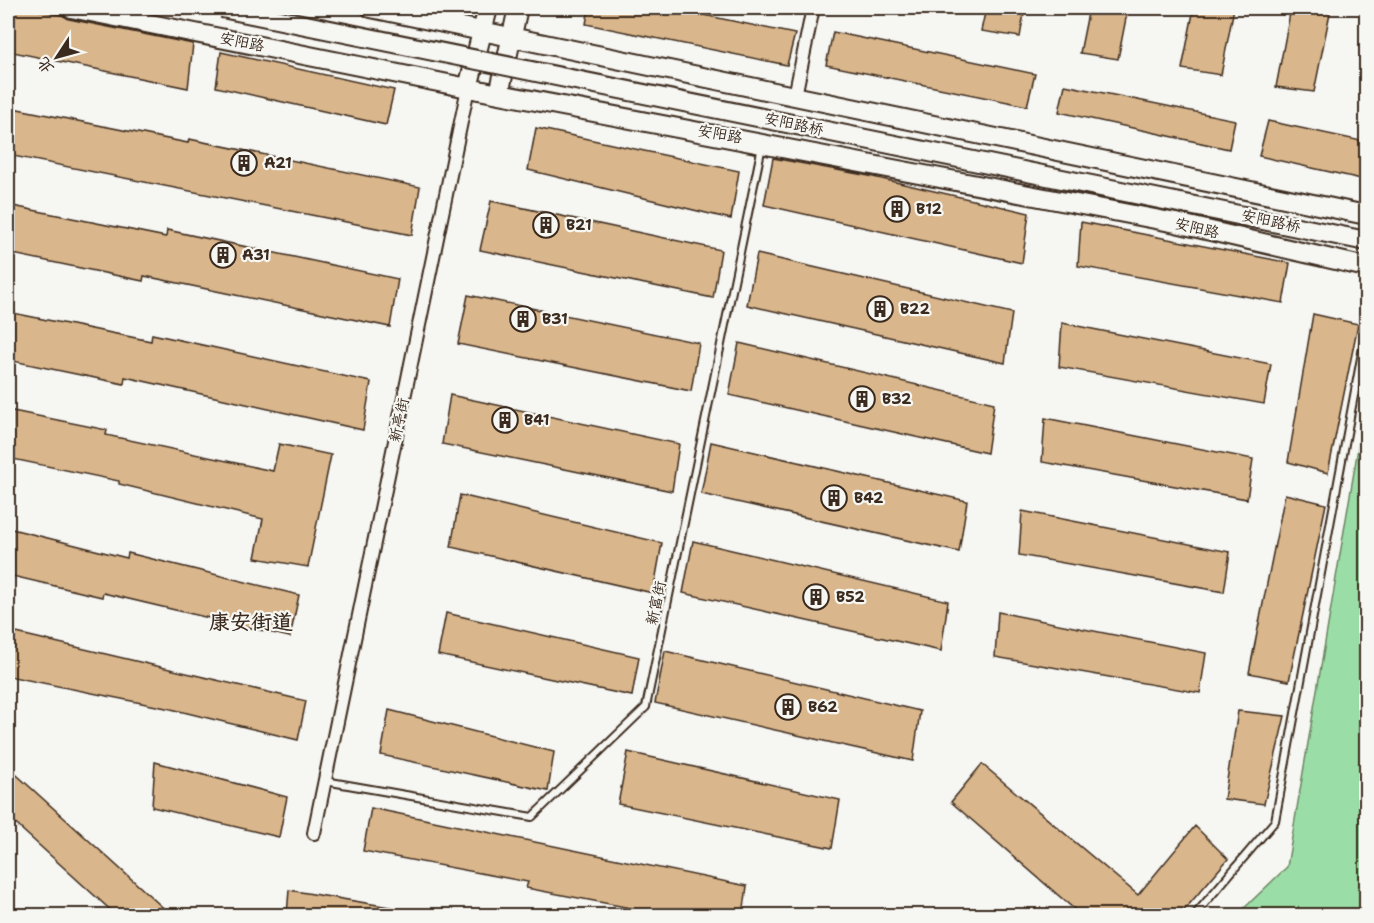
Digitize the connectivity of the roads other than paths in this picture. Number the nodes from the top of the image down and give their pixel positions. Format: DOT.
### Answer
graph roads {
  1 [pos="71,8"];
  2 [pos="222,8"];
  3 [pos="371,8"];
  4 [pos="488,8"];
  5 [pos="518,8"];
  6 [pos="813,8"];
  7 [pos="107,11"];
  8 [pos="483,32"];
  9 [pos="513,38"];
  10 [pos="468,88"];
  11 [pos="499,94"];
  12 [pos="795,96"];
  13 [pos="763,142"];
  14 [pos="1366,215"];
  15 [pos="1366,241"];
  16 [pos="1366,267"];
  17 [pos="1366,331"];
  18 [pos="325,781"];
  19 [pos="314,834"];
  20 [pos="1194,915"];
  1 -- 7 [label="main road, 安阳路"];
  2 -- 15 [label="main road, 安阳路桥, bridge"];
  3 -- 8 [label="main road"];
  4 -- 8 [label="main road, 新亭街"];
  5 -- 9 [label="main road"];
  6 -- 12 [label="street"];
  7 -- 10 [label="main road, 安阳路"];
  8 -- 9 [label="main road"];
  8 -- 10 [label="main road, 新亭街"];
  9 -- 11 [label="main road"];
  9 -- 12 [label="main road"];
  10 -- 11 [label="main road, 安阳路"];
  10 -- 18 [label="street, 新亭街"];
  11 -- 13 [label="main road, 安阳路"];
  12 -- 14 [label="main road"];
  13 -- 16 [label="main road, 安阳路"];
  13 -- 18 [label="lane, 新富街"];
  17 -- 20 [label="lane"];
  18 -- 19 [label="street, 新亭街"];
}
